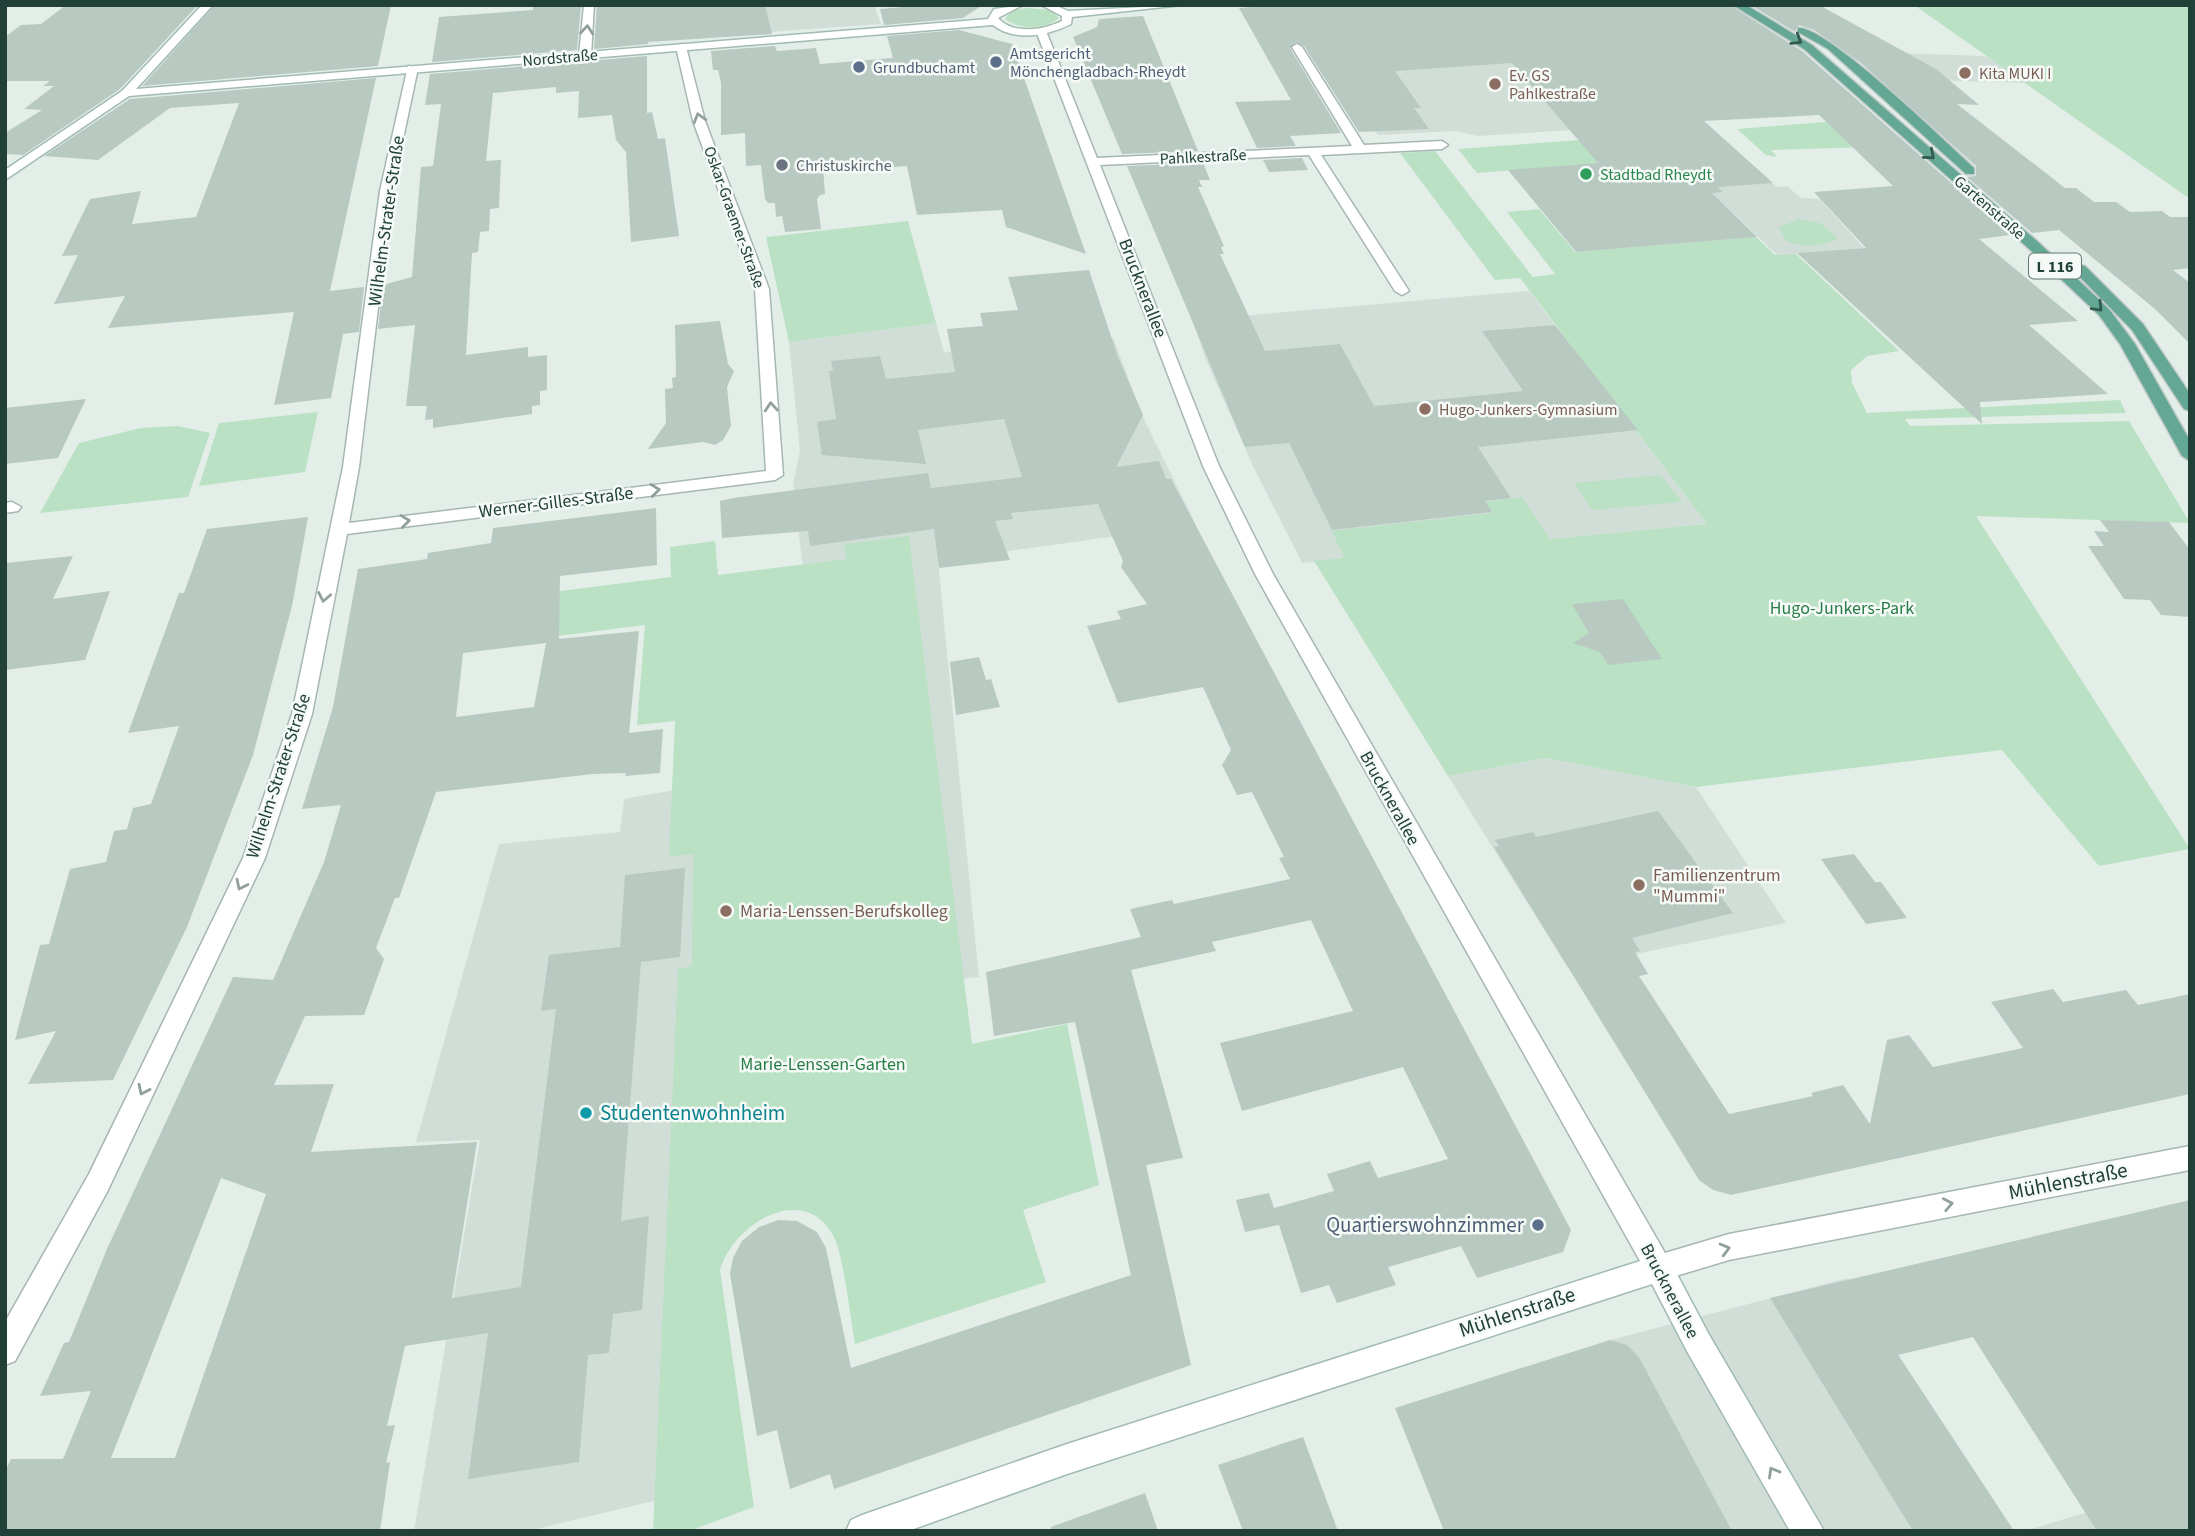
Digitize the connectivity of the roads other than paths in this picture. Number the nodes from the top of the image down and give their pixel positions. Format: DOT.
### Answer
graph roads {
  1 [pos="208,5"];
  2 [pos="589,5"];
  3 [pos="1018,5"];
  4 [pos="1046,5"];
  5 [pos="1177,5"];
  6 [pos="1738,5"];
  7 [pos="1759,5"];
  8 [pos="1004,7"];
  9 [pos="1067,14"];
  10 [pos="994,22"];
  11 [pos="1041,31"];
  12 [pos="681,47"];
  13 [pos="1297,47"];
  14 [pos="585,55"];
  15 [pos="411,68"];
  16 [pos="126,93"];
  17 [pos="1442,145"];
  18 [pos="1361,150"];
  19 [pos="1313,151"];
  20 [pos="1093,162"];
  21 [pos="5,176"];
  22 [pos="1402,291"];
  23 [pos="2190,405"];
  24 [pos="2190,456"];
  25 [pos="775,475"];
  26 [pos="337,530"];
  27 [pos="2190,1158"];
  28 [pos="1660,1268"];
  29 [pos="5,1351"];
  30 [pos="862,1531"];
  31 [pos="1808,1531"];
  1 -- 16 [label="street"];
  14 -- 2 [label="street, one-way"];
  3 -- 8 [label="street"];
  4 -- 9 [label="street"];
  5 -- 9 [label="street"];
  6 -- 24 [label="main road, Gartenstraße / L 116, one-way"];
  7 -- 23 [label="main road, Gartenstraße / L 116"];
  8 -- 10 [label="street"];
  9 -- 11 [label="street"];
  10 -- 11 [label="street, Nordstraße"];
  10 -- 12 [label="street, Nordstraße"];
  11 -- 20 [label="street, Brucknerallee"];
  12 -- 14 [label="street, Nordstraße"];
  25 -- 12 [label="street, Oskar-Graemer-Straße, one-way"];
  13 -- 18 [label="street"];
  14 -- 15 [label="street, Nordstraße"];
  15 -- 16 [label="street, Nordstraße"];
  15 -- 26 [label="street, Wilhelm-Strater-Straße"];
  16 -- 21 [label="street"];
  17 -- 18 [label="street, Pahlkestraße"];
  18 -- 19 [label="street, Pahlkestraße"];
  19 -- 20 [label="street, Pahlkestraße"];
  19 -- 22 [label="street"];
  20 -- 28 [label="street, Brucknerallee"];
  26 -- 25 [label="street, Werner-Gilles-Straße, one-way"];
  26 -- 29 [label="street, Wilhelm-Strater-Straße, one-way"];
  28 -- 27 [label="street, Mühlenstraße, one-way"];
  28 -- 30 [label="street, Mühlenstraße"];
  31 -- 28 [label="street, Brucknerallee, one-way"];
}
